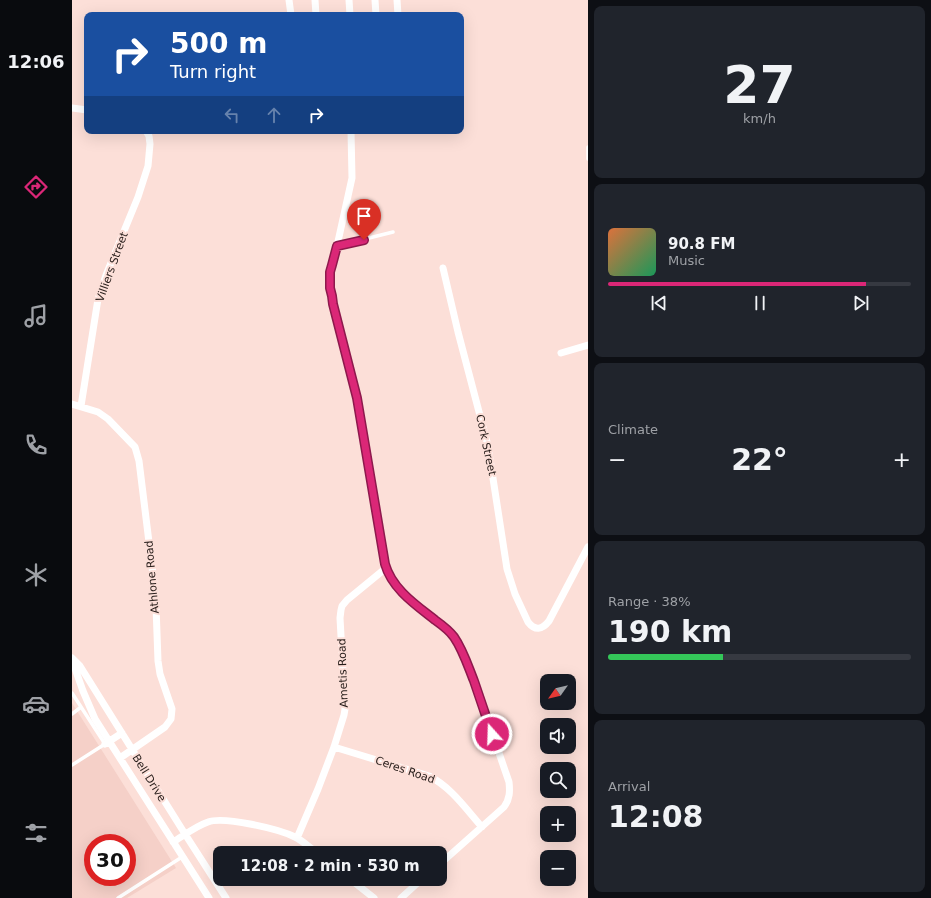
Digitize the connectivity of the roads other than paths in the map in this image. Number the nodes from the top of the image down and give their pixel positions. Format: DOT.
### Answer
graph roads {
  1 [pos="289,0"];
  2 [pos="315,0"];
  3 [pos="348,0"];
  4 [pos="375,0"];
  5 [pos="397,0"];
  6 [pos="291,12"];
  7 [pos="316,12"];
  8 [pos="350,12"];
  9 [pos="376,12"];
  10 [pos="398,12"];
  11 [pos="72,108"];
  12 [pos="84,110"];
  13 [pos="148,134"];
  14 [pos="351,134"];
  15 [pos="588,147"];
  16 [pos="588,159"];
  17 [pos="393,232"];
  18 [pos="337,246"];
  19 [pos="443,268"];
  20 [pos="588,346"];
  21 [pos="561,353"];
  22 [pos="72,404"];
  23 [pos="81,406"];
  24 [pos="588,547"];
  25 [pos="386,568"];
  26 [pos="72,659"];
  27 [pos="72,693"];
  28 [pos="81,707"];
  29 [pos="72,714"];
  30 [pos="122,734"];
  31 [pos="107,743"];
  32 [pos="334,747"];
  33 [pos="132,750"];
  34 [pos="120,758"];
  35 [pos="72,765"];
  36 [pos="482,827"];
  37 [pos="185,834"];
  38 [pos="297,838"];
  39 [pos="173,842"];
  40 [pos="308,846"];
  41 [pos="182,857"];
  42 [pos="447,858"];
  43 [pos="359,886"];
  44 [pos="414,886"];
  45 [pos="118,898"];
  46 [pos="209,898"];
  47 [pos="226,898"];
  48 [pos="374,898"];
  49 [pos="401,898"];
  1 -- 6 [label="street"];
  2 -- 7 [label="street"];
  3 -- 8 [label="street"];
  4 -- 9 [label="street"];
  5 -- 10 [label="street"];
  11 -- 12 [label="street"];
  13 -- 23 [label="street, Villiers Street"];
  14 -- 18 [label="street"];
  15 -- 16 [label="lane"];
  17 -- 18 [label="lane"];
  18 -- 25 [label="street"];
  19 -- 24 [label="street, Cork Street"];
  20 -- 21 [label="street"];
  22 -- 23 [label="street, Athlone Road"];
  23 -- 33 [label="street, Athlone Road"];
  25 -- 32 [label="street, Ametis Road"];
  25 -- 36 [label="street"];
  26 -- 30 [label="street, Bell Drive"];
  26 -- 31 [label="street, Bell Drive"];
  27 -- 28 [label="lane"];
  28 -- 29 [label="lane"];
  28 -- 31 [label="lane"];
  30 -- 31 [label="street"];
  30 -- 33 [label="street, Bell Drive"];
  31 -- 34 [label="street, Bell Drive"];
  31 -- 35 [label="lane"];
  32 -- 36 [label="street, Ceres Road"];
  32 -- 38 [label="street, Ametis Road"];
  33 -- 34 [label="street, Athlone Road"];
  33 -- 37 [label="street, Bell Drive"];
  34 -- 39 [label="street, Bell Drive"];
  36 -- 42 [label="street"];
  37 -- 38 [label="street"];
  37 -- 39 [label="street"];
  37 -- 47 [label="street, Bell Drive"];
  38 -- 40 [label="street"];
  39 -- 41 [label="street, Bell Drive"];
  41 -- 45 [label="lane"];
  41 -- 46 [label="street, Bell Drive"];
  43 -- 48 [label="street"];
  44 -- 49 [label="street"];
}
